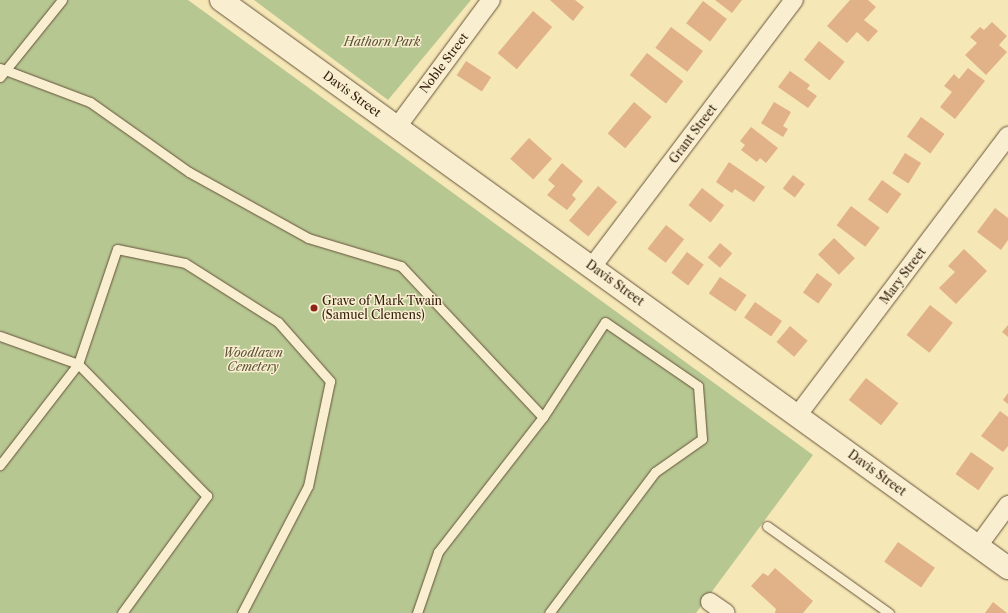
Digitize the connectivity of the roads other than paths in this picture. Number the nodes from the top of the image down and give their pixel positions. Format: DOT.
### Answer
graph roads {
  1 [pos="62,0"];
  2 [pos="221,0"];
  3 [pos="491,0"];
  4 [pos="794,0"];
  5 [pos="2,72"];
  6 [pos="397,127"];
  7 [pos="1008,136"];
  8 [pos="592,267"];
  9 [pos="0,336"];
  10 [pos="78,364"];
  11 [pos="797,416"];
  12 [pos="543,417"];
  13 [pos="0,465"];
  14 [pos="1008,505"];
  15 [pos="767,526"];
  16 [pos="978,546"];
  17 [pos="1008,568"];
  18 [pos="710,602"];
  19 [pos="122,613"];
  20 [pos="242,613"];
  21 [pos="417,613"];
  22 [pos="549,613"];
  23 [pos="726,613"];
  24 [pos="889,613"];
  1 -- 5 [label="lane"];
  2 -- 6 [label="street, Davis Street"];
  3 -- 6 [label="street, Noble Street"];
  4 -- 8 [label="street, Grant Street"];
  5 -- 12 [label="lane"];
  6 -- 8 [label="street, Davis Street"];
  7 -- 11 [label="street, Mary Street"];
  8 -- 11 [label="street, Davis Street"];
  9 -- 10 [label="lane"];
  10 -- 13 [label="lane"];
  10 -- 19 [label="lane"];
  10 -- 20 [label="lane"];
  11 -- 16 [label="street, Davis Street"];
  12 -- 21 [label="lane"];
  12 -- 22 [label="lane"];
  14 -- 16 [label="street"];
  15 -- 24 [label="lane"];
  16 -- 17 [label="street, Davis Street"];
  18 -- 23 [label="street"];
}
